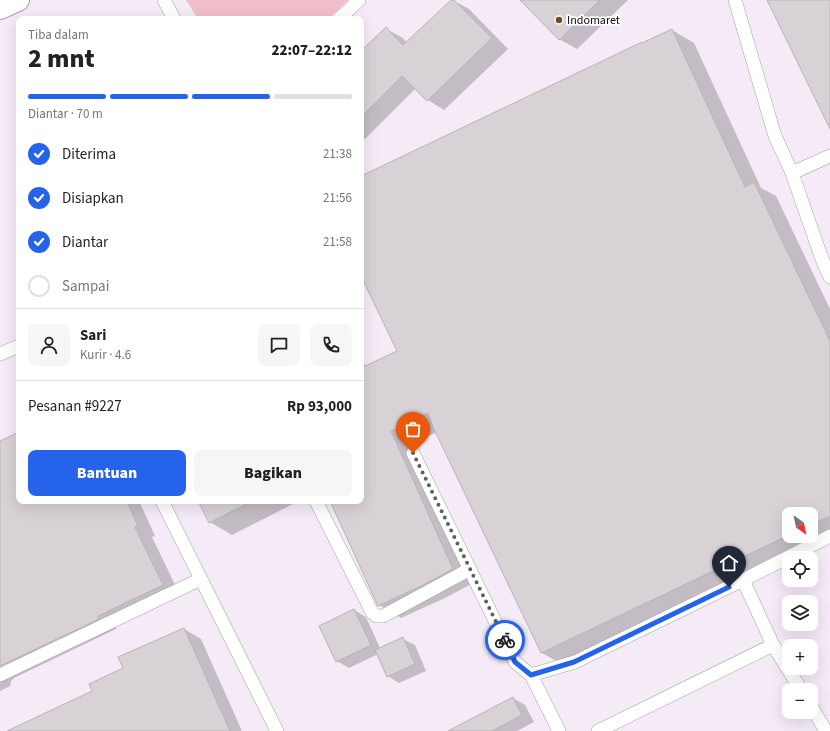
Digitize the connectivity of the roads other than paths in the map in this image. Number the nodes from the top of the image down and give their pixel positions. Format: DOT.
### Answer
graph roads {
  1 [pos="18,0"];
  2 [pos="164,0"];
  3 [pos="359,0"];
  4 [pos="735,0"];
  5 [pos="0,8"];
  6 [pos="172,16"];
  7 [pos="342,16"];
  8 [pos="830,156"];
  9 [pos="792,173"];
  10 [pos="830,277"];
  11 [pos="16,347"];
  12 [pos="0,354"];
  13 [pos="413,453"];
  14 [pos="164,504"];
  15 [pos="318,504"];
  16 [pos="830,536"];
  17 [pos="470,569"];
  18 [pos="201,578"];
  19 [pos="744,580"];
  20 [pos="773,645"];
  21 [pos="0,675"];
  22 [pos="531,675"];
  23 [pos="797,683"];
  24 [pos="818,718"];
  25 [pos="277,731"];
  26 [pos="559,731"];
  27 [pos="598,731"];
  28 [pos="826,731"];
  1 -- 5 [label="street"];
  2 -- 6 [label="lane"];
  3 -- 7 [label="lane"];
  4 -- 9 [label="lane"];
  8 -- 9 [label="lane"];
  9 -- 10 [label="lane"];
  11 -- 12 [label="lane"];
  13 -- 17 [label="lane"];
  14 -- 18 [label="lane"];
  15 -- 17 [label="lane"];
  16 -- 19 [label="lane"];
  17 -- 22 [label="lane"];
  18 -- 21 [label="lane"];
  18 -- 25 [label="lane"];
  19 -- 20 [label="lane"];
  19 -- 22 [label="lane"];
  20 -- 23 [label="lane"];
  20 -- 27 [label="lane"];
  22 -- 26 [label="lane"];
  24 -- 28 [label="lane"];
}
